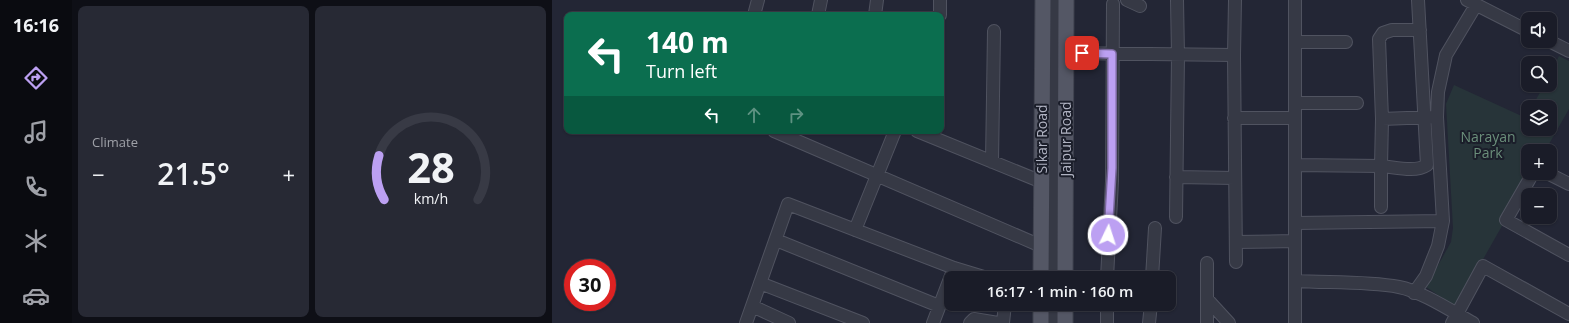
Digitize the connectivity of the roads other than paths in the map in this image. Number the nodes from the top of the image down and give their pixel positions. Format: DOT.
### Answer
graph roads {
  1 [pos="758,0"];
  2 [pos="822,0"];
  3 [pos="876,0"];
  4 [pos="940,0"];
  5 [pos="1043,0"];
  6 [pos="1055,0"];
  7 [pos="1066,0"];
  8 [pos="1127,0"];
  9 [pos="1177,0"];
  10 [pos="1235,0"];
  11 [pos="1295,0"];
  12 [pos="1418,0"];
  13 [pos="1472,3"];
  14 [pos="1113,4"];
  15 [pos="1140,6"];
  16 [pos="755,12"];
  17 [pos="819,12"];
  18 [pos="875,12"];
  19 [pos="940,12"];
  20 [pos="1521,28"];
  21 [pos="1420,30"];
  22 [pos="994,32"];
  23 [pos="1295,42"];
  24 [pos="1346,42"];
  25 [pos="1557,45"];
  26 [pos="1569,51"];
  27 [pos="1066,53"];
  28 [pos="1112,54"];
  29 [pos="1178,55"];
  30 [pos="1234,55"];
  31 [pos="1295,103"];
  32 [pos="1357,103"];
  33 [pos="1431,117"];
  34 [pos="1234,118"];
  35 [pos="1295,118"];
  36 [pos="1382,119"];
  37 [pos="781,134"];
  38 [pos="894,134"];
  39 [pos="939,136"];
  40 [pos="992,162"];
  41 [pos="1295,165"];
  42 [pos="1381,166"];
  43 [pos="877,175"];
  44 [pos="1176,177"];
  45 [pos="1235,178"];
  46 [pos="1557,178"];
  47 [pos="1529,180"];
  48 [pos="1042,182"];
  49 [pos="1569,184"];
  50 [pos="1381,207"];
  51 [pos="1176,217"];
  52 [pos="1443,221"];
  53 [pos="1295,223"];
  54 [pos="1155,228"];
  55 [pos="855,230"];
  56 [pos="776,240"];
  57 [pos="1295,241"];
  58 [pos="1236,242"];
  59 [pos="1041,246"];
  60 [pos="1569,255"];
  61 [pos="1236,262"];
  62 [pos="1207,263"];
  63 [pos="954,268"];
  64 [pos="964,271"];
  65 [pos="1041,271"];
  66 [pos="1052,271"];
  67 [pos="1065,271"];
  68 [pos="1106,271"];
  69 [pos="1152,271"];
  70 [pos="1295,281"];
  71 [pos="760,283"];
  72 [pos="1414,293"];
  73 [pos="1207,299"];
  74 [pos="752,306"];
  75 [pos="939,306"];
  76 [pos="1004,311"];
  77 [pos="1041,311"];
  78 [pos="1053,311"];
  79 [pos="1065,311"];
  80 [pos="1107,311"];
  81 [pos="1150,311"];
  82 [pos="1569,314"];
  83 [pos="1454,318"];
  84 [pos="746,323"];
  85 [pos="789,323"];
  86 [pos="863,323"];
  87 [pos="933,323"];
  88 [pos="970,323"];
  89 [pos="998,323"];
  90 [pos="1003,323"];
  91 [pos="1041,323"];
  92 [pos="1053,323"];
  93 [pos="1064,323"];
  94 [pos="1107,323"];
  95 [pos="1149,323"];
  96 [pos="1208,323"];
  97 [pos="1229,323"];
  98 [pos="1295,323"];
  99 [pos="1473,323"];
  1 -- 16 [label="street"];
  2 -- 17 [label="street"];
  3 -- 18 [label="street"];
  4 -- 19 [label="street"];
  5 -- 48 [label="main road, Sikar Road"];
  6 -- 66 [label="street"];
  7 -- 27 [label="main road, Jaipur Road"];
  8 -- 15 [label="street"];
  9 -- 29 [label="street"];
  10 -- 30 [label="street"];
  11 -- 23 [label="street"];
  12 -- 21 [label="street"];
  13 -- 20 [label="street"];
  13 -- 33 [label="street"];
  14 -- 28 [label="street"];
  21 -- 33 [label="street"];
  21 -- 36 [label="street"];
  22 -- 40 [label="street"];
  23 -- 24 [label="street"];
  23 -- 31 [label="street"];
  25 -- 26 [label="street"];
  27 -- 28 [label="street"];
  27 -- 67 [label="main road, Jaipur Road"];
  28 -- 29 [label="street"];
  28 -- 68 [label="street"];
  29 -- 30 [label="street"];
  29 -- 44 [label="street"];
  30 -- 34 [label="street"];
  31 -- 32 [label="street"];
  31 -- 35 [label="street"];
  33 -- 36 [label="street"];
  33 -- 42 [label="street"];
  33 -- 52 [label="street"];
  34 -- 35 [label="street"];
  34 -- 45 [label="street"];
  35 -- 41 [label="street"];
  36 -- 42 [label="street"];
  37 -- 43 [label="street"];
  38 -- 43 [label="street"];
  39 -- 40 [label="street"];
  40 -- 48 [label="street"];
  41 -- 42 [label="street"];
  41 -- 53 [label="street"];
  42 -- 50 [label="street"];
  43 -- 55 [label="street"];
  43 -- 59 [label="street"];
  44 -- 45 [label="street"];
  44 -- 51 [label="street"];
  45 -- 58 [label="street"];
  46 -- 49 [label="street"];
  47 -- 60 [label="street"];
  48 -- 59 [label="main road, Sikar Road"];
  52 -- 53 [label="street"];
  52 -- 72 [label="street"];
  53 -- 57 [label="street"];
  54 -- 69 [label="street"];
  55 -- 56 [label="street"];
  55 -- 63 [label="street"];
  56 -- 71 [label="street"];
  56 -- 75 [label="street"];
  57 -- 58 [label="street"];
  57 -- 70 [label="street"];
  58 -- 61 [label="street"];
  59 -- 65 [label="main road, Sikar Road"];
  62 -- 73 [label="street"];
  63 -- 64 [label="street"];
  63 -- 75 [label="street"];
  70 -- 72 [label="street"];
  70 -- 98 [label="street"];
  71 -- 74 [label="street"];
  71 -- 86 [label="street"];
  72 -- 83 [label="street"];
  73 -- 96 [label="street"];
  73 -- 97 [label="street"];
  74 -- 84 [label="street"];
  74 -- 85 [label="street"];
  75 -- 87 [label="street"];
  76 -- 90 [label="street"];
  77 -- 91 [label="main road"];
  78 -- 92 [label="street"];
  79 -- 93 [label="main road"];
  80 -- 94 [label="street"];
  81 -- 95 [label="street"];
  82 -- 83 [label="street"];
  83 -- 99 [label="street"];
  88 -- 89 [label="street"];
}
